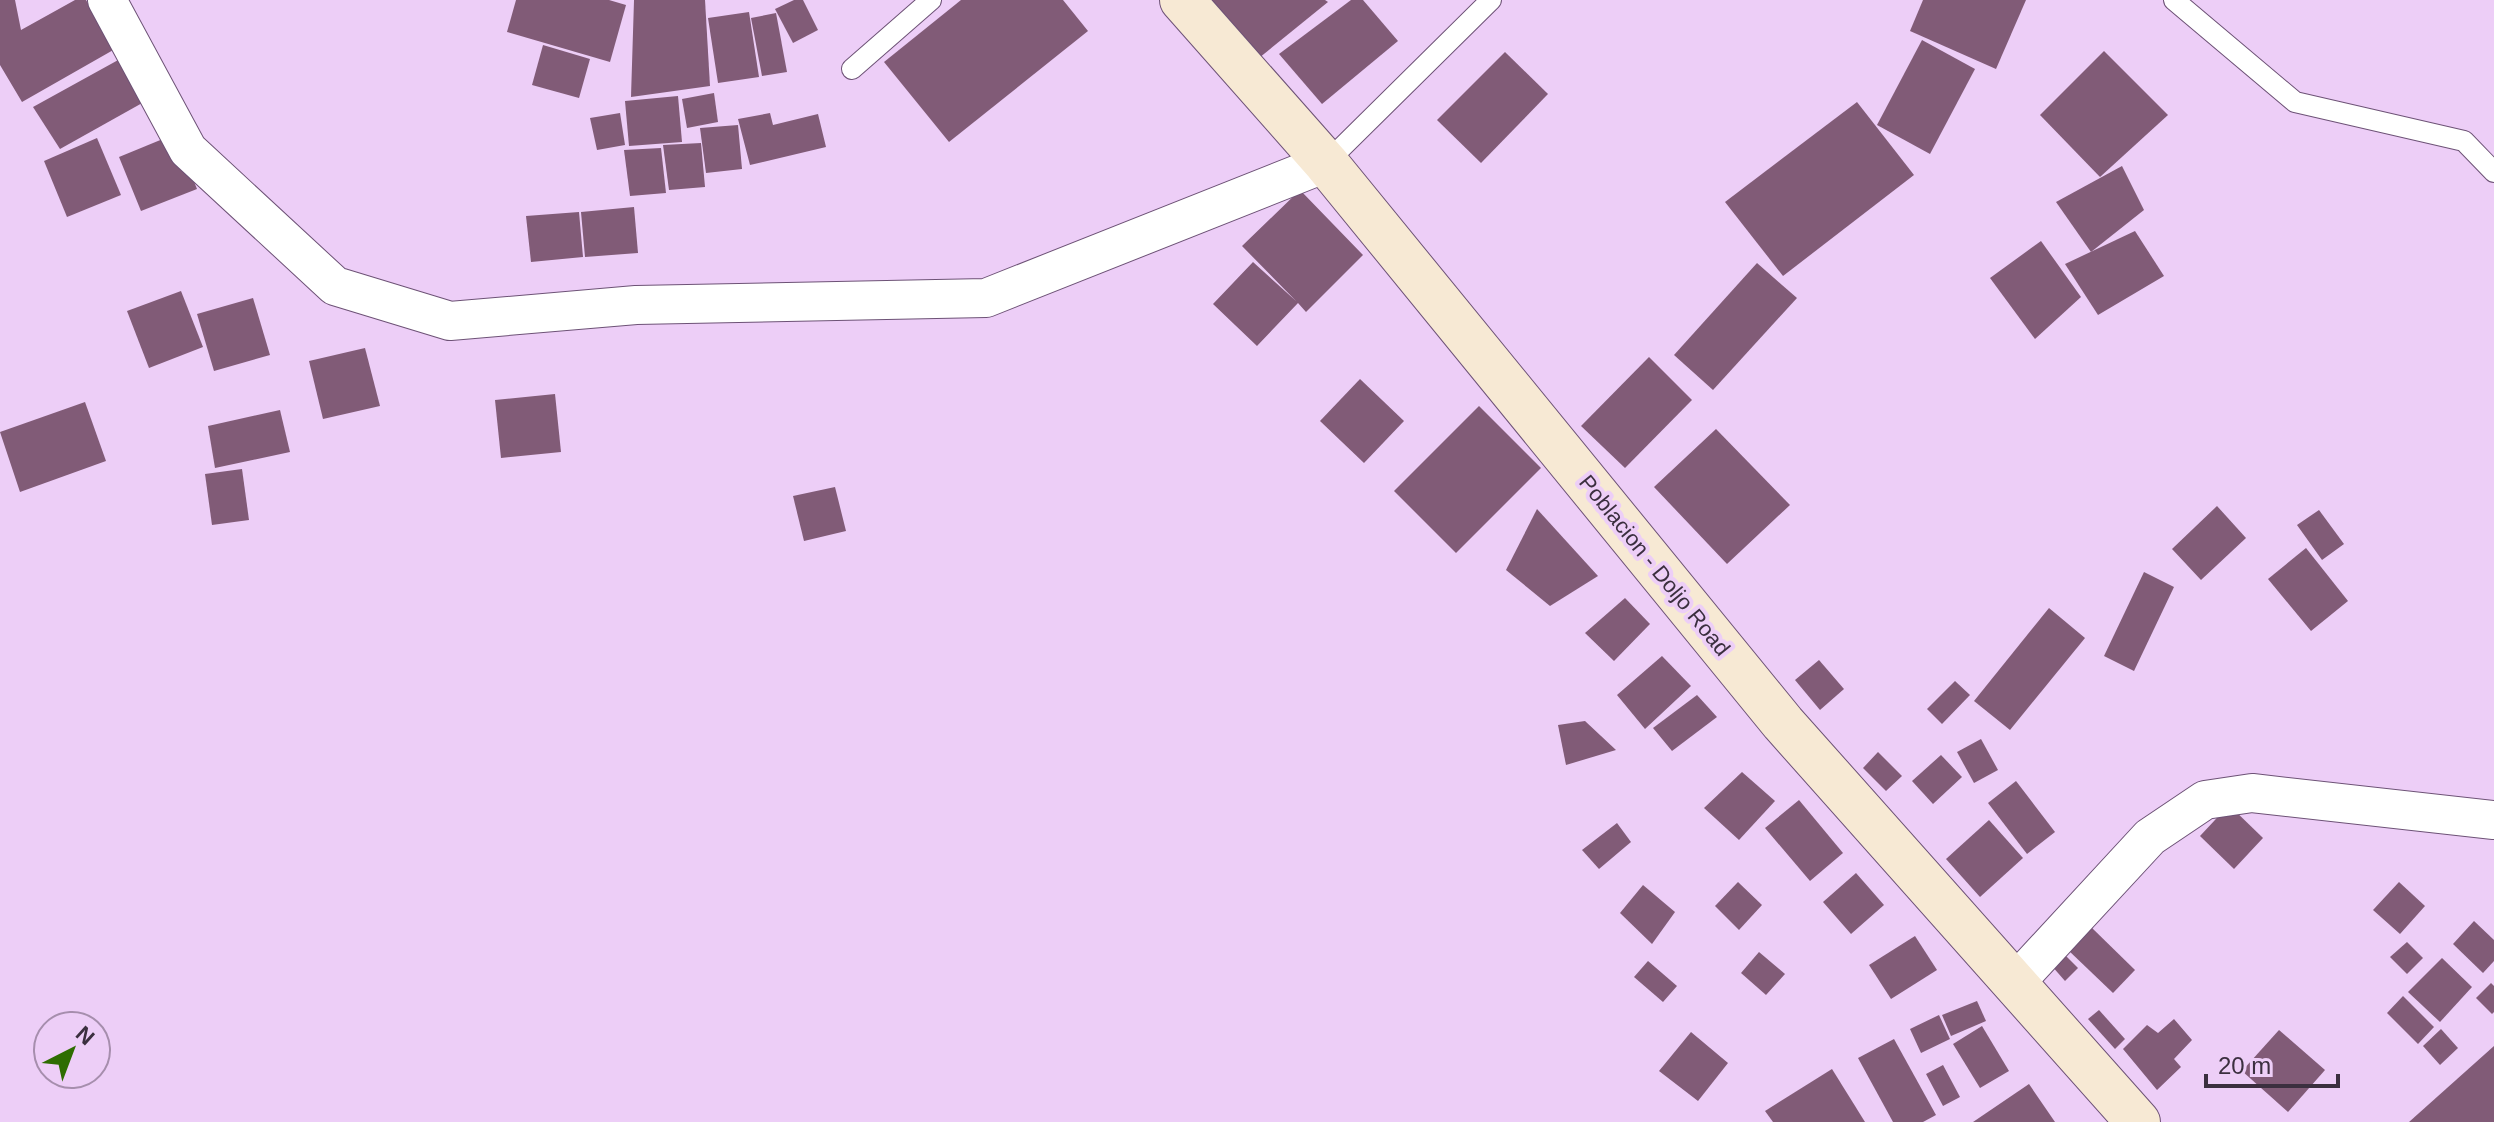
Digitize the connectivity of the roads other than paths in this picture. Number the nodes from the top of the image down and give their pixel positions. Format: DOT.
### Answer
graph roads {
  1 [pos="107,0"];
  2 [pos="931,0"];
  3 [pos="1182,0"];
  4 [pos="1491,0"];
  5 [pos="2174,0"];
  6 [pos="852,69"];
  7 [pos="1326,163"];
  8 [pos="2494,172"];
  9 [pos="2494,820"];
  10 [pos="2015,983"];
  11 [pos="2138,1122"];
  1 -- 7 [label="street"];
  2 -- 6 [label="lane"];
  3 -- 7 [label="street, Poblacion - Doljo Road"];
  4 -- 7 [label="lane"];
  5 -- 8 [label="lane"];
  7 -- 10 [label="street, Poblacion - Doljo Road"];
  9 -- 10 [label="street"];
  10 -- 11 [label="street, Poblacion - Doljo Road"];
}
